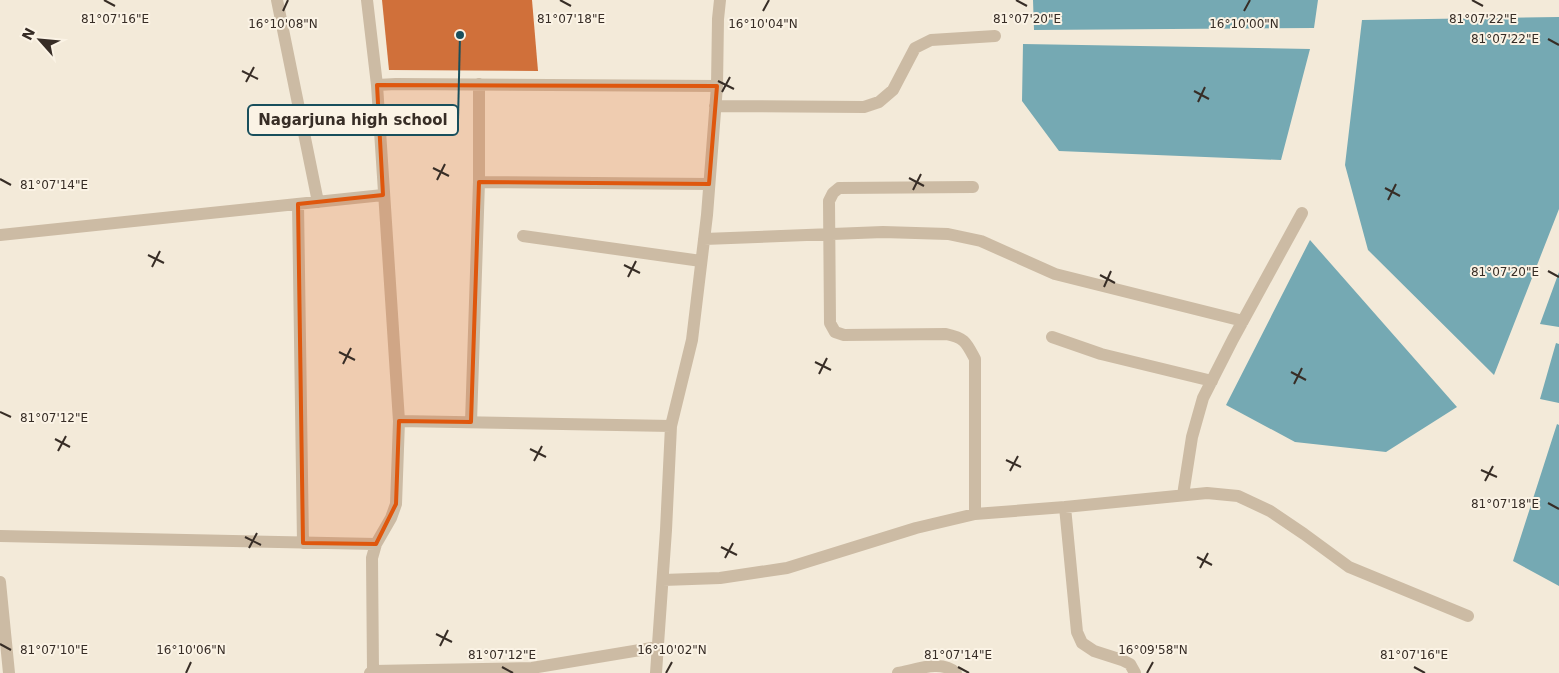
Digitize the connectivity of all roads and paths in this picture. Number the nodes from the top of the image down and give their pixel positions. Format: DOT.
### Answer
graph roads {
  1 [pos="277,0"];
  2 [pos="367,0"];
  3 [pos="720,0"];
  4 [pos="995,36"];
  5 [pos="479,84"];
  6 [pos="377,85"];
  7 [pos="717,86"];
  8 [pos="715,106"];
  9 [pos="479,182"];
  10 [pos="709,184"];
  11 [pos="973,187"];
  12 [pos="384,195"];
  13 [pos="318,202"];
  14 [pos="298,204"];
  15 [pos="1302,213"];
  16 [pos="829,234"];
  17 [pos="0,235"];
  18 [pos="523,236"];
  19 [pos="704,239"];
  20 [pos="701,261"];
  21 [pos="1243,321"];
  22 [pos="1052,337"];
  23 [pos="1212,381"];
  24 [pos="398,421"];
  25 [pos="471,422"];
  26 [pos="671,426"];
  27 [pos="1183,495"];
  28 [pos="1065,507"];
  29 [pos="975,514"];
  30 [pos="0,536"];
  31 [pos="303,543"];
  32 [pos="376,544"];
  33 [pos="663,580"];
  34 [pos="0,582"];
  35 [pos="1468,616"];
  36 [pos="658,647"];
  37 [pos="372,672"];
  38 [pos="9,673"];
  39 [pos="656,673"];
  40 [pos="898,673"];
  41 [pos="956,673"];
  42 [pos="1135,673"];
  1 -- 13 [label="street"];
  2 -- 6 [label="street"];
  3 -- 7 [label="street"];
  4 -- 8 [label="street"];
  5 -- 6 [label="street"];
  5 -- 7 [label="street"];
  5 -- 9 [label="street"];
  6 -- 12 [label="street"];
  7 -- 8 [label="street"];
  8 -- 10 [label="street"];
  9 -- 10 [label="street"];
  9 -- 25 [label="street"];
  10 -- 19 [label="street"];
  11 -- 16 [label="street"];
  12 -- 13 [label="street"];
  12 -- 24 [label="street"];
  13 -- 14 [label="street"];
  14 -- 17 [label="street"];
  14 -- 31 [label="street"];
  15 -- 21 [label="street"];
  16 -- 19 [label="street"];
  16 -- 21 [label="street"];
  16 -- 29 [label="street"];
  18 -- 20 [label="street"];
  19 -- 20 [label="street"];
  20 -- 26 [label="street"];
  21 -- 23 [label="street"];
  22 -- 23 [label="street"];
  23 -- 27 [label="street"];
  24 -- 25 [label="street"];
  24 -- 32 [label="street"];
  25 -- 26 [label="street"];
  26 -- 33 [label="street"];
  27 -- 28 [label="street"];
  27 -- 35 [label="street"];
  28 -- 29 [label="street"];
  28 -- 42 [label="street"];
  29 -- 33 [label="street"];
  30 -- 31 [label="street"];
  31 -- 32 [label="street"];
  32 -- 37 [label="street"];
  33 -- 36 [label="street"];
  34 -- 38 [label="street"];
  36 -- 37 [label="street"];
  36 -- 39 [label="street"];
  40 -- 41 [label="street"];
}
